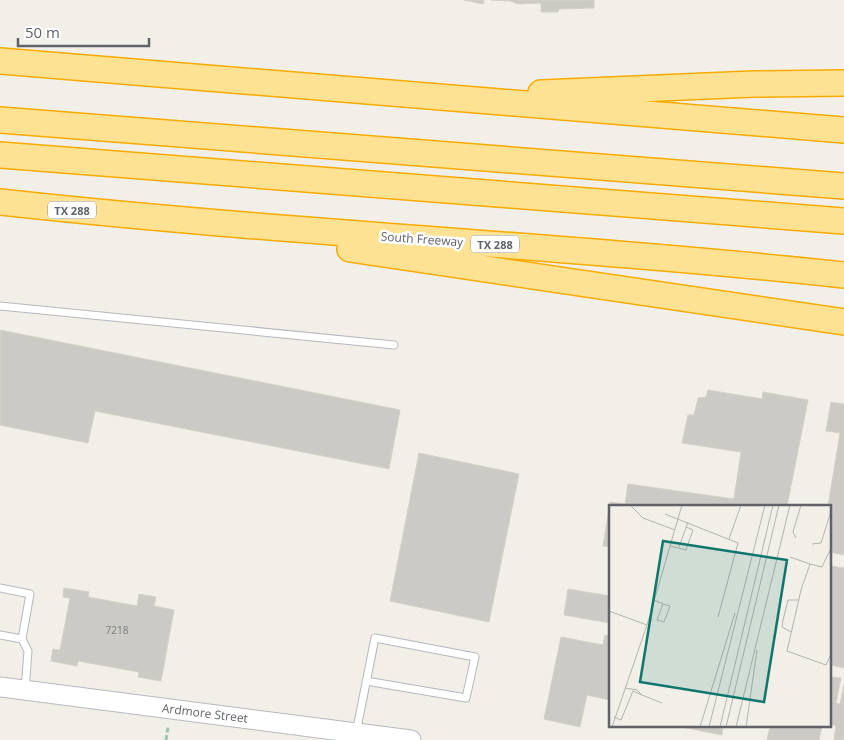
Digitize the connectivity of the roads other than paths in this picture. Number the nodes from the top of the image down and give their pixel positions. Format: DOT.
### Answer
graph roads {
  1 [pos="0,61"];
  2 [pos="844,83"];
  3 [pos="439,98"];
  4 [pos="0,120"];
  5 [pos="844,130"];
  6 [pos="0,155"];
  7 [pos="844,186"];
  8 [pos="0,202"];
  9 [pos="145,218"];
  10 [pos="844,221"];
  11 [pos="844,275"];
  12 [pos="0,306"];
  13 [pos="844,322"];
  14 [pos="394,346"];
  15 [pos="0,588"];
  16 [pos="1,635"];
  17 [pos="22,639"];
  18 [pos="366,681"];
  19 [pos="0,687"];
  20 [pos="24,690"];
  21 [pos="356,733"];
  22 [pos="411,740"];
  1 -- 3 [label="highway"];
  2 -- 3 [label="highway"];
  3 -- 5 [label="highway"];
  4 -- 7 [label="highway"];
  6 -- 10 [label="highway"];
  8 -- 9 [label="highway, South Freeway / TX 288"];
  9 -- 11 [label="highway, South Freeway / TX 288"];
  9 -- 13 [label="highway"];
  12 -- 14 [label="lane"];
  15 -- 17 [label="lane"];
  16 -- 17 [label="lane"];
  17 -- 20 [label="lane"];
  18 -- 18 [label="lane"];
  18 -- 21 [label="lane"];
  19 -- 20 [label="street, Ardmore Street"];
  20 -- 21 [label="street, Ardmore Street"];
  21 -- 22 [label="street, Ardmore Street"];
}
